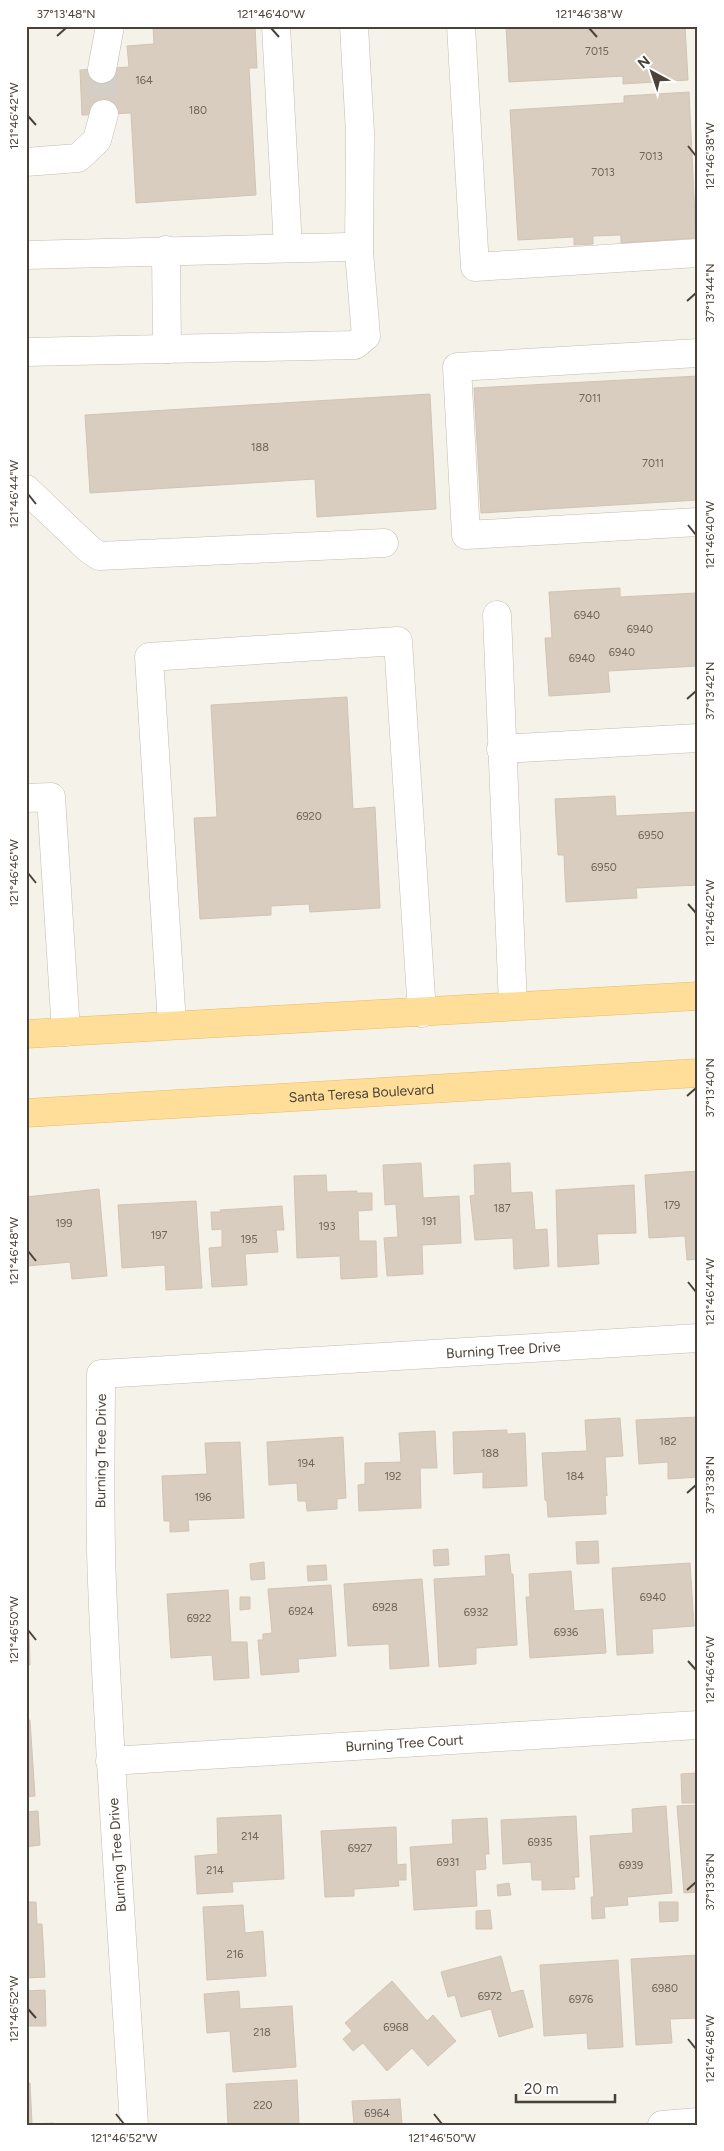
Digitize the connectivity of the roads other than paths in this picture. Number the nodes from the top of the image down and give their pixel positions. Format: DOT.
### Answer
graph roads {
  1 [pos="110,26"];
  2 [pos="276,26"];
  3 [pos="354,26"];
  4 [pos="461,26"];
  5 [pos="102,69"];
  6 [pos="104,114"];
  7 [pos="26,162"];
  8 [pos="288,248"];
  9 [pos="166,250"];
  10 [pos="359,252"];
  11 [pos="698,253"];
  12 [pos="26,255"];
  13 [pos="167,349"];
  14 [pos="26,352"];
  15 [pos="698,353"];
  16 [pos="26,489"];
  17 [pos="698,522"];
  18 [pos="384,543"];
  19 [pos="497,615"];
  20 [pos="698,738"];
  21 [pos="501,749"];
  22 [pos="26,798"];
  23 [pos="698,996"];
  24 [pos="513,1006"];
  25 [pos="422,1013"];
  26 [pos="172,1026"];
  27 [pos="66,1032"];
  28 [pos="26,1034"];
  29 [pos="698,1073"];
  30 [pos="26,1113"];
  31 [pos="698,1338"];
  32 [pos="698,1725"];
  33 [pos="110,1761"];
  34 [pos="698,2122"];
  35 [pos="134,2125"];
  36 [pos="662,2125"];
  1 -- 5 [label="street"];
  2 -- 8 [label="street"];
  3 -- 10 [label="street"];
  4 -- 11 [label="street"];
  6 -- 7 [label="street"];
  8 -- 9 [label="street"];
  8 -- 10 [label="street"];
  9 -- 12 [label="street"];
  9 -- 13 [label="street"];
  10 -- 13 [label="street"];
  13 -- 14 [label="street"];
  15 -- 17 [label="street"];
  16 -- 18 [label="street"];
  19 -- 21 [label="street"];
  20 -- 21 [label="street"];
  21 -- 24 [label="street"];
  22 -- 27 [label="street"];
  23 -- 24 [label="main road"];
  24 -- 25 [label="main road"];
  25 -- 26 [label="main road"];
  25 -- 26 [label="street"];
  26 -- 27 [label="main road"];
  27 -- 28 [label="main road"];
  29 -- 30 [label="main road, Santa Teresa Boulevard"];
  31 -- 33 [label="street, Burning Tree Drive"];
  32 -- 33 [label="street, Burning Tree Court"];
  33 -- 35 [label="street, Burning Tree Drive"];
  34 -- 36 [label="street"];
}
